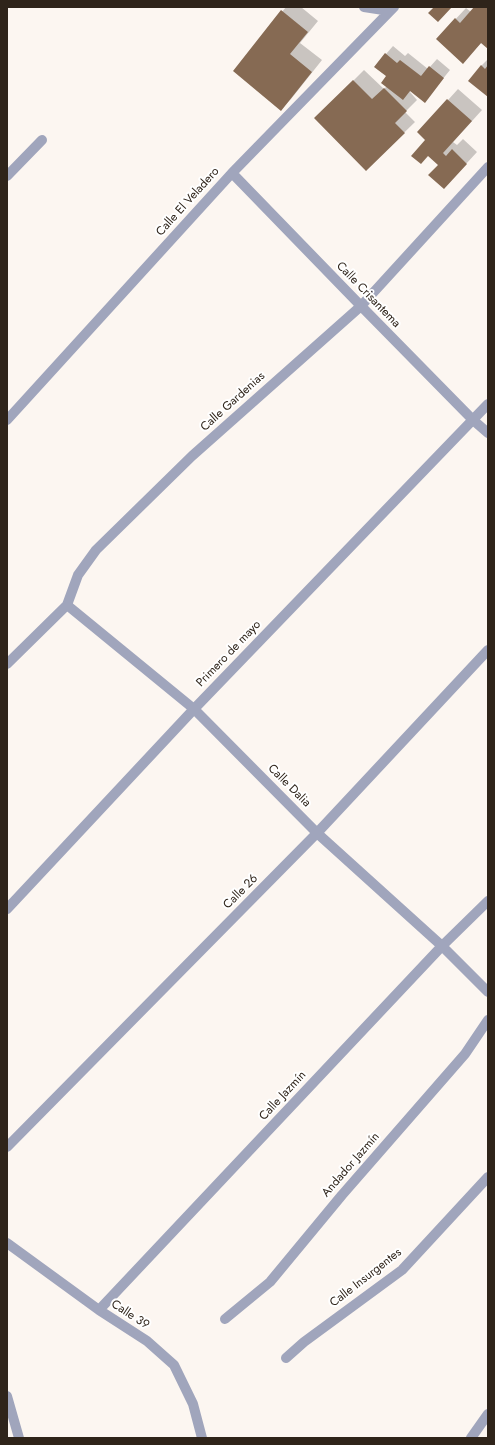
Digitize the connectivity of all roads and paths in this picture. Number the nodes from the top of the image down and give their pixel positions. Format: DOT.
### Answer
graph roads {
  1 [pos="364,7"];
  2 [pos="392,9"];
  3 [pos="42,140"];
  4 [pos="488,167"];
  5 [pos="232,173"];
  6 [pos="7,176"];
  7 [pos="361,306"];
  8 [pos="488,404"];
  9 [pos="7,420"];
  10 [pos="473,420"];
  11 [pos="488,433"];
  12 [pos="67,605"];
  13 [pos="488,650"];
  14 [pos="7,664"];
  15 [pos="194,709"];
  16 [pos="317,833"];
  17 [pos="488,901"];
  18 [pos="7,909"];
  19 [pos="442,946"];
  20 [pos="488,992"];
  21 [pos="488,1020"];
  22 [pos="7,1147"];
  23 [pos="488,1177"];
  24 [pos="7,1243"];
  25 [pos="98,1310"];
  26 [pos="225,1319"];
  27 [pos="286,1358"];
  28 [pos="7,1396"];
  29 [pos="488,1414"];
  30 [pos="19,1438"];
  31 [pos="202,1438"];
  32 [pos="471,1438"];
  1 -- 2 [label="street"];
  2 -- 5 [label="street, Calle El Veladero"];
  3 -- 6 [label="street"];
  4 -- 7 [label="street, Calle Gardenias"];
  5 -- 7 [label="street, Calle Crisantema"];
  5 -- 9 [label="street, Calle El Veladero"];
  7 -- 10 [label="street, Calle Crisantema"];
  7 -- 12 [label="street, Calle Gardenias"];
  8 -- 10 [label="street, Primero de mayo"];
  10 -- 11 [label="street, Calle Crisantema"];
  10 -- 15 [label="street, Primero de mayo"];
  12 -- 14 [label="street, Calle Gardenias"];
  12 -- 15 [label="street, Calle Dalia"];
  13 -- 16 [label="street, Calle 26"];
  15 -- 16 [label="street, Calle Dalia"];
  15 -- 18 [label="street, Primero de mayo"];
  16 -- 19 [label="street, Calle Dalia"];
  16 -- 22 [label="street, Calle 26"];
  17 -- 19 [label="street, Calle Jazmín"];
  19 -- 20 [label="street, Calle Dalia"];
  19 -- 25 [label="street, Calle Jazmín"];
  21 -- 26 [label="street, Andador Jazmín"];
  23 -- 27 [label="street, Calle Insurgentes"];
  24 -- 25 [label="street, Calle 39"];
  25 -- 31 [label="street, Calle 39"];
  28 -- 30 [label="street"];
  29 -- 32 [label="street"];
}
